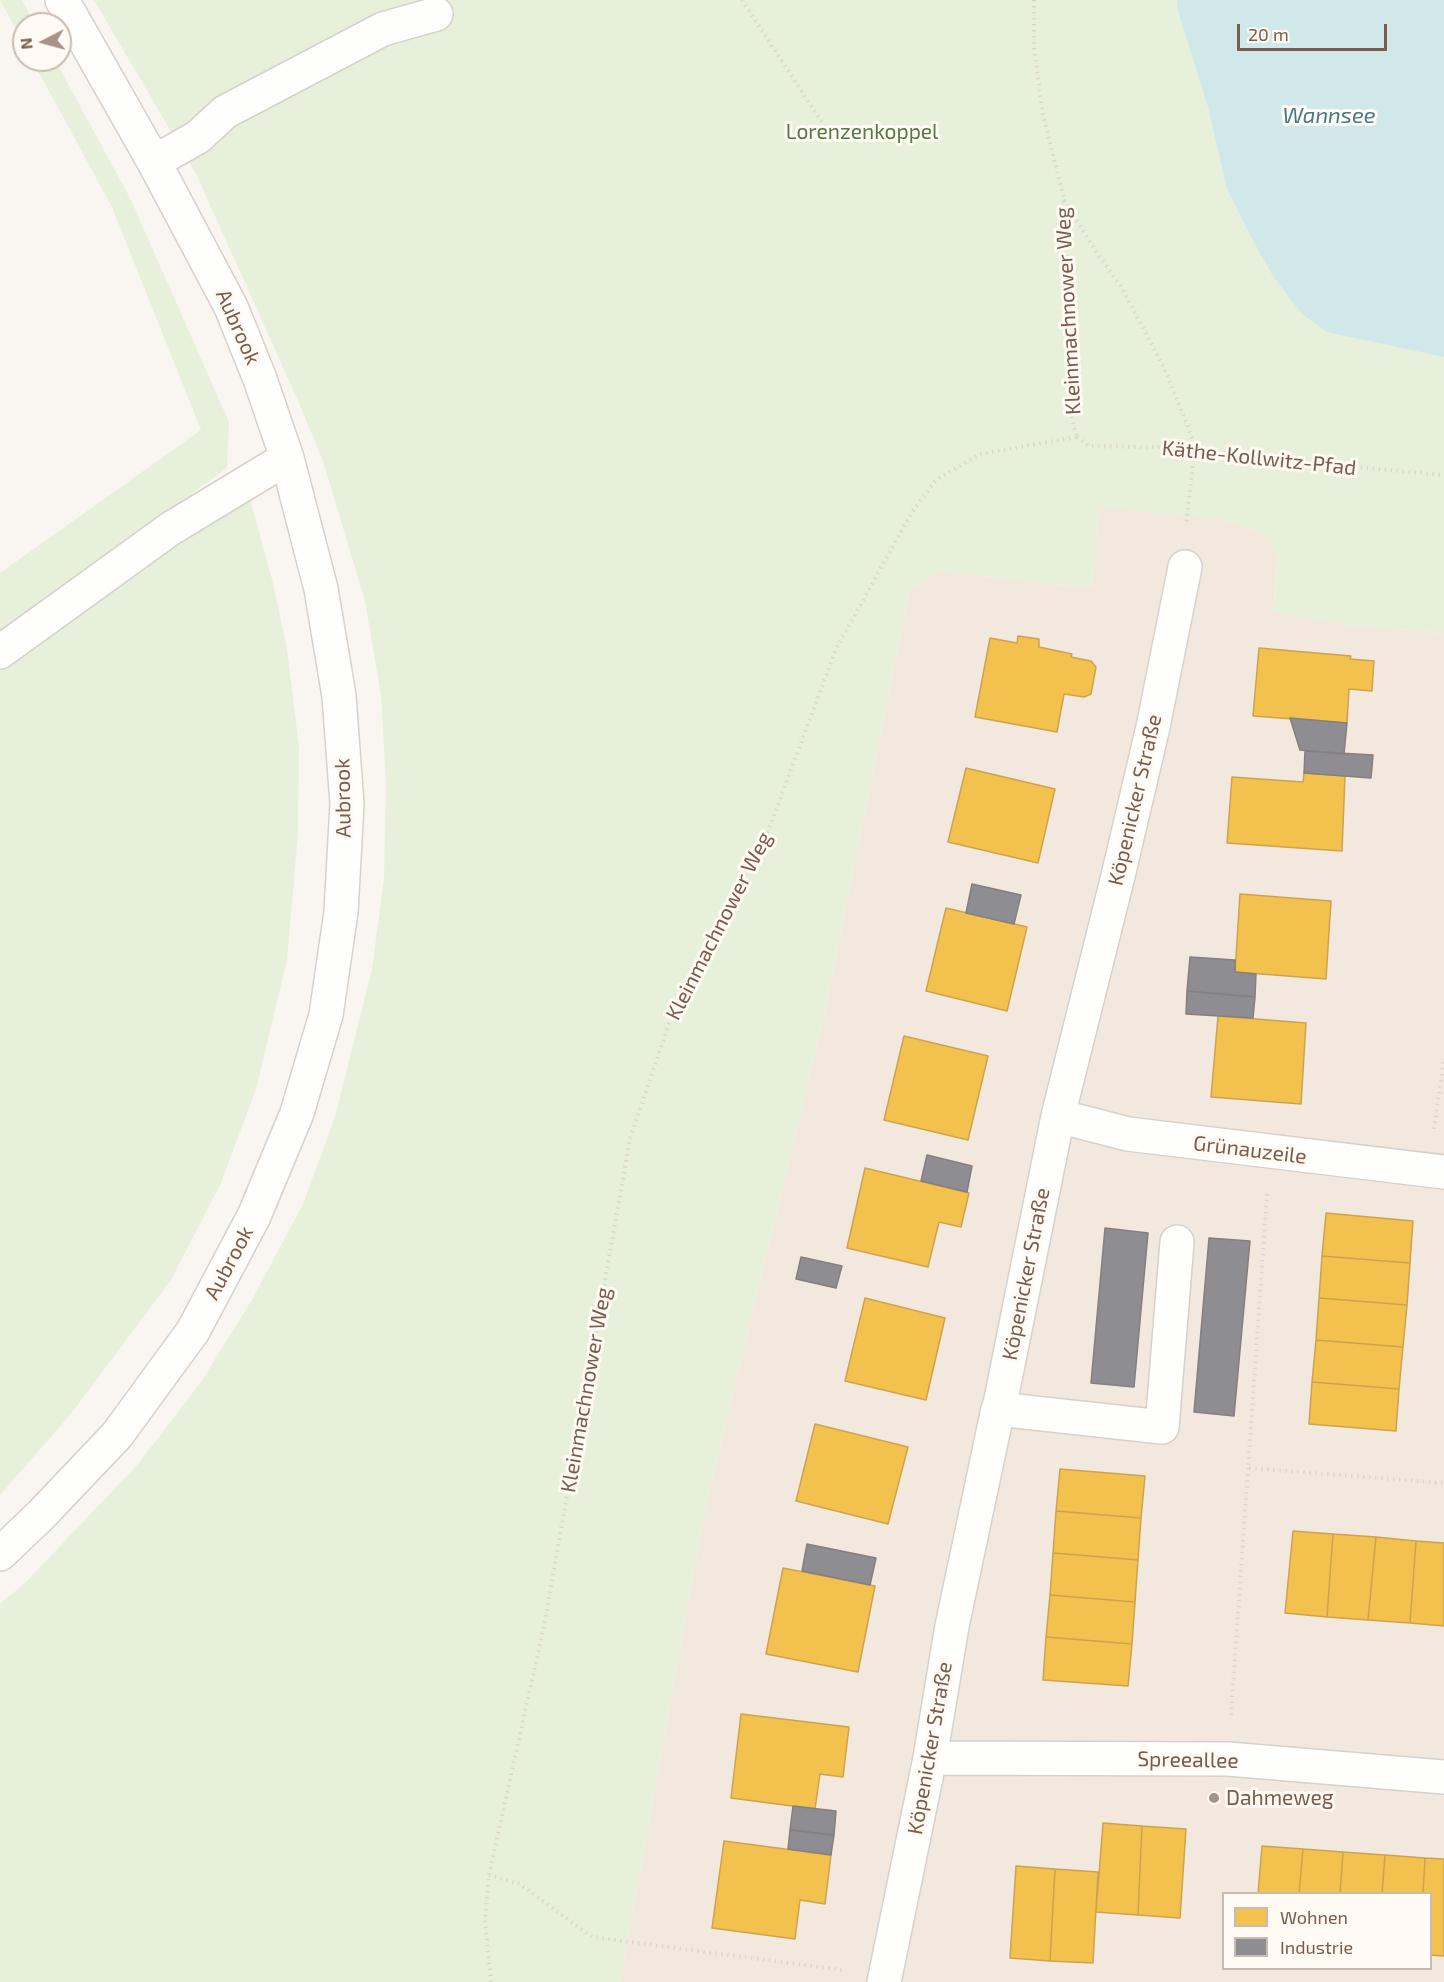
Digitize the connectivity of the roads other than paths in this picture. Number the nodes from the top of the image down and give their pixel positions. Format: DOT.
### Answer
graph roads {
  1 [pos="62,0"];
  2 [pos="436,14"];
  3 [pos="154,162"];
  4 [pos="287,458"];
  5 [pos="1185,567"];
  6 [pos="0,652"];
  7 [pos="1058,1116"];
  8 [pos="1436,1172"];
  9 [pos="1177,1242"];
  10 [pos="998,1409"];
  11 [pos="0,1554"];
  12 [pos="930,1758"];
  13 [pos="1444,1777"];
  14 [pos="885,1979"];
  1 -- 3 [label="street, Aubrook"];
  2 -- 3 [label="street"];
  3 -- 4 [label="street, Aubrook"];
  4 -- 6 [label="street"];
  4 -- 11 [label="street, Aubrook"];
  5 -- 7 [label="street, Köpenicker Straße"];
  7 -- 8 [label="street, Grünauzeile"];
  7 -- 10 [label="street, Köpenicker Straße"];
  9 -- 10 [label="street"];
  10 -- 12 [label="street, Köpenicker Straße"];
  12 -- 13 [label="street, Spreeallee"];
  12 -- 14 [label="street, Köpenicker Straße"];
}
